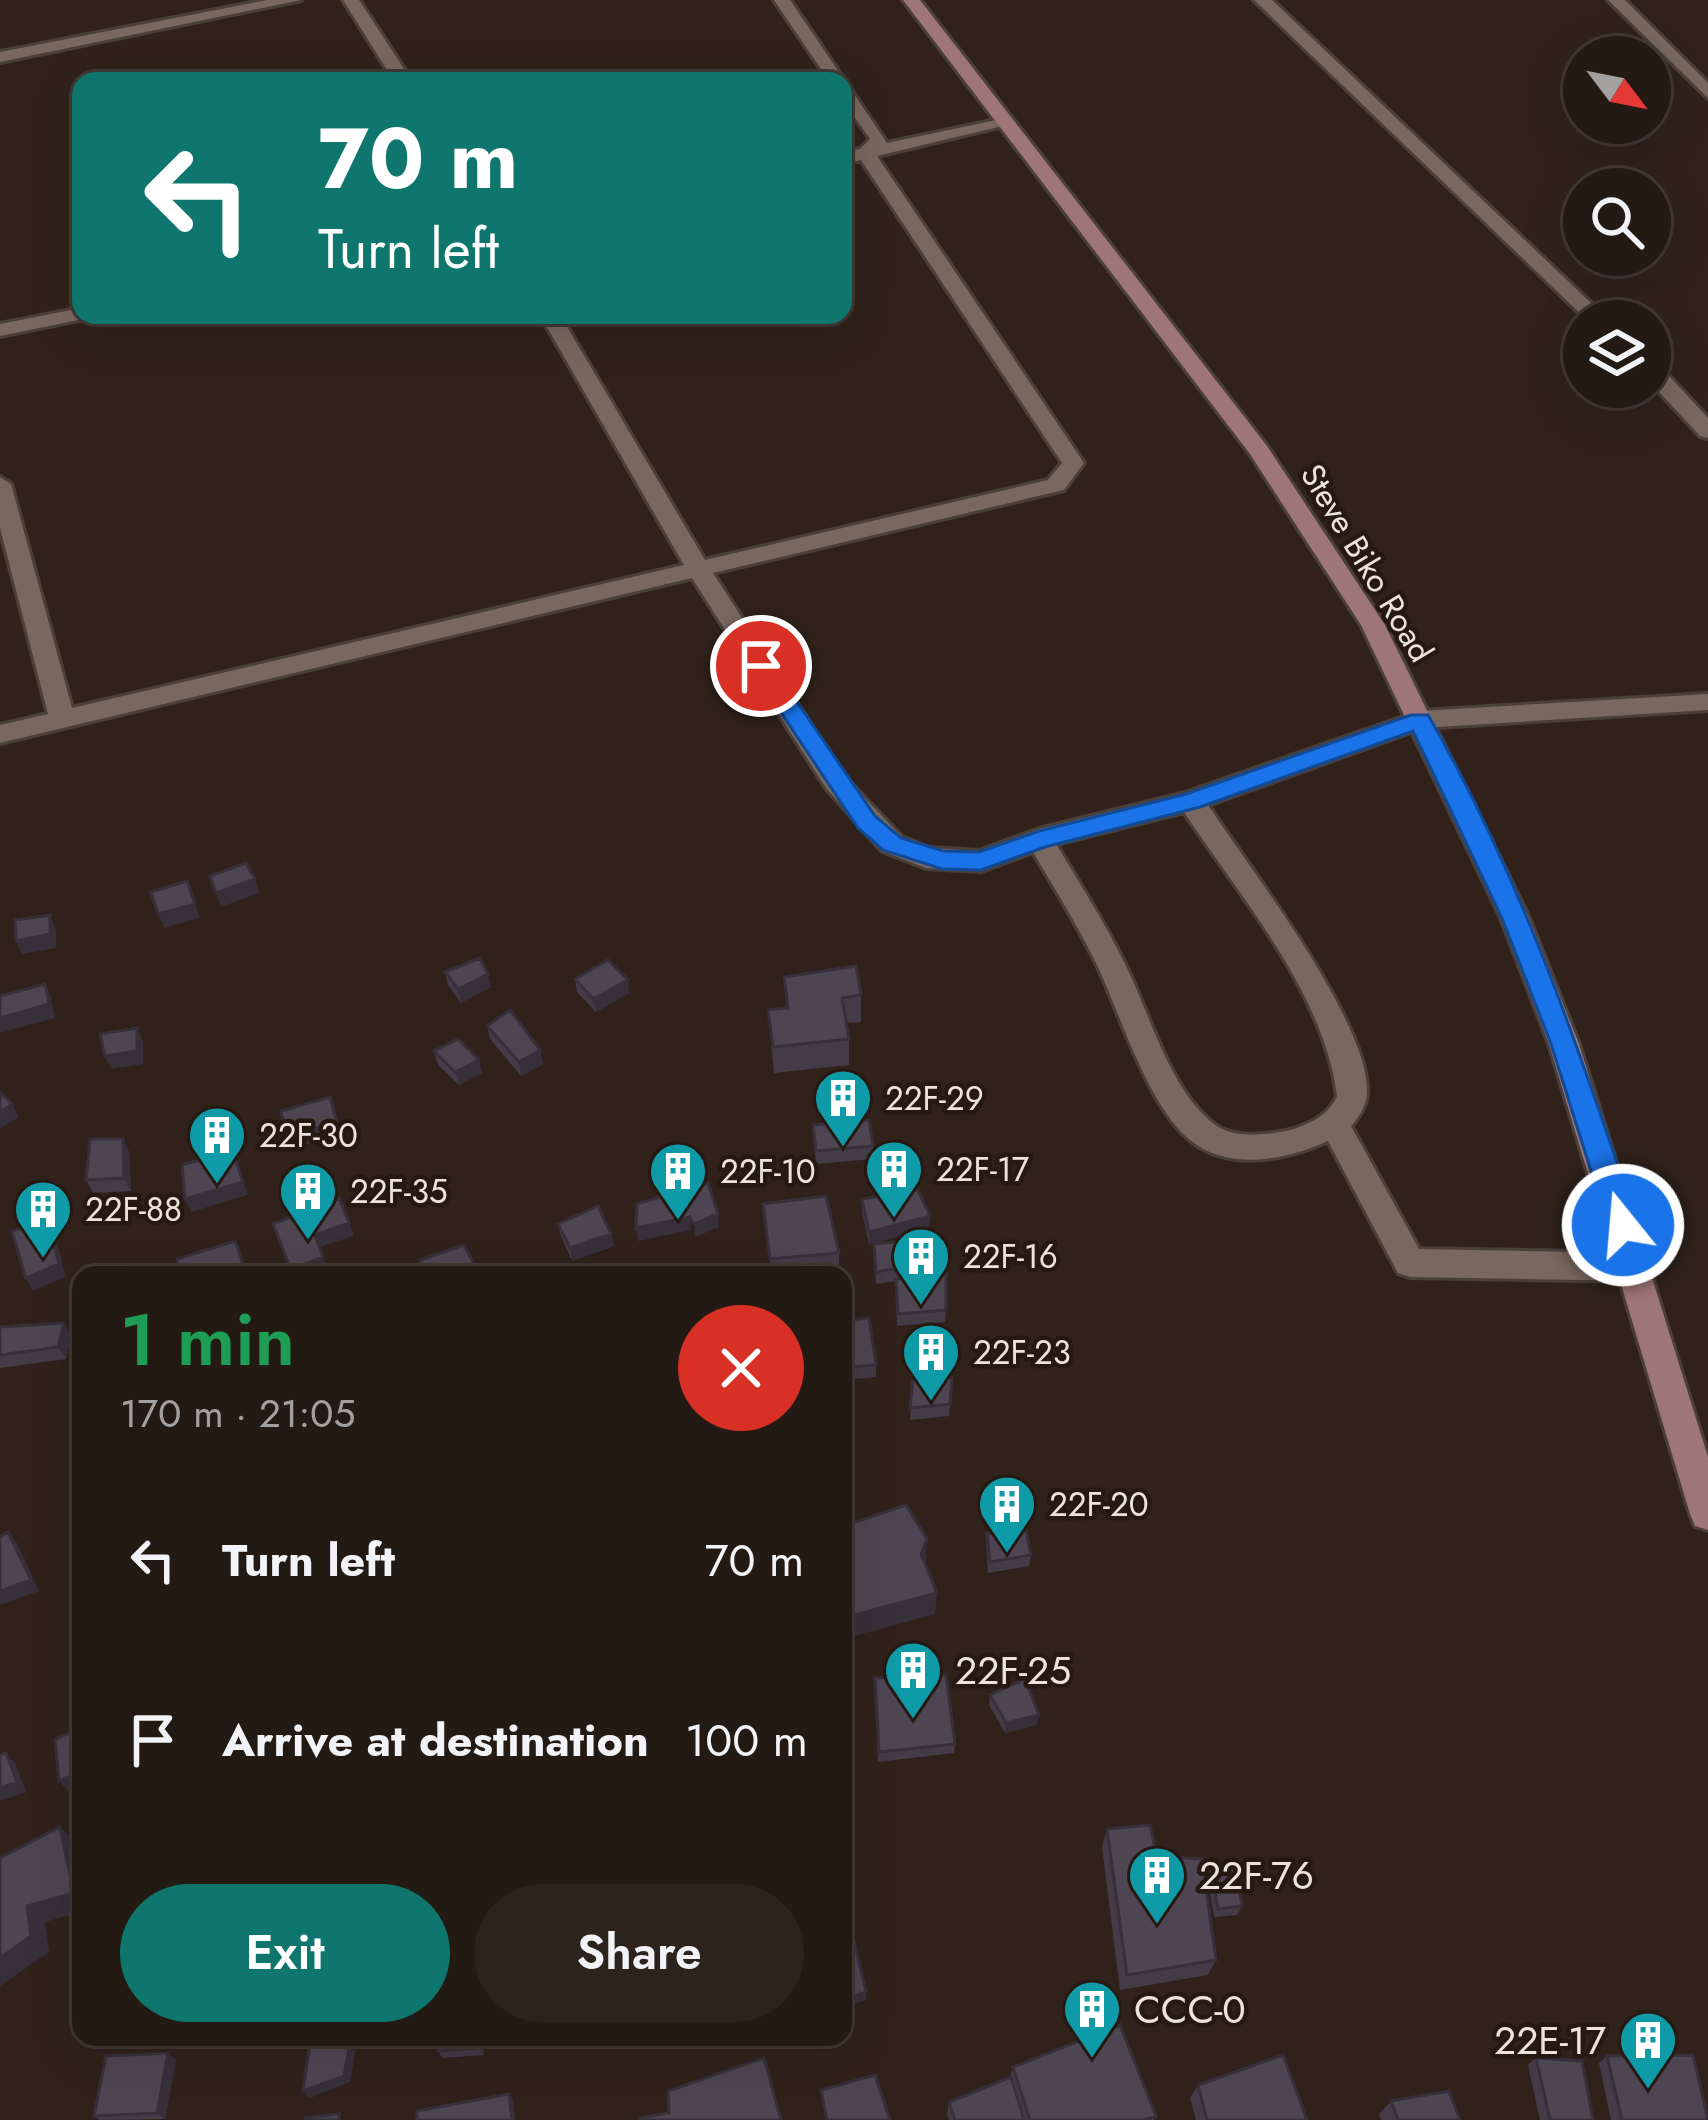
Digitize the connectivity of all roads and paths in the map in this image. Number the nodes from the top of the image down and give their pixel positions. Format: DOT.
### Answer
graph roads {
  1 [pos="293,0"];
  2 [pos="351,0"];
  3 [pos="782,0"];
  4 [pos="911,0"];
  5 [pos="1262,0"];
  6 [pos="1616,0"];
  7 [pos="0,57"];
  8 [pos="398,72"];
  9 [pos="833,72"];
  10 [pos="1708,93"];
  11 [pos="852,100"];
  12 [pos="1006,124"];
  13 [pos="855,156"];
  14 [pos="1578,300"];
  15 [pos="72,316"];
  16 [pos="555,324"];
  17 [pos="0,330"];
  18 [pos="1671,391"];
  19 [pos="1708,430"];
  20 [pos="0,484"];
  21 [pos="699,571"];
  22 [pos="1708,702"];
  23 [pos="62,718"];
  24 [pos="1420,720"];
  25 [pos="0,734"];
  26 [pos="1191,801"];
  27 [pos="1039,839"];
  28 [pos="1334,1124"];
  29 [pos="1636,1267"];
  30 [pos="1708,1514"];
  1 -- 7 [label="lane"];
  2 -- 8 [label="lane"];
  3 -- 9 [label="lane"];
  4 -- 12 [label="street, Steve Biko Road"];
  5 -- 14 [label="lane"];
  6 -- 10 [label="lane"];
  11 -- 13 [label="lane"];
  12 -- 13 [label="lane"];
  12 -- 24 [label="street, Steve Biko Road"];
  13 -- 21 [label="lane"];
  15 -- 17 [label="lane"];
  16 -- 21 [label="lane"];
  18 -- 19 [label="lane"];
  20 -- 23 [label="lane"];
  21 -- 23 [label="lane"];
  21 -- 27 [label="lane"];
  22 -- 24 [label="lane"];
  23 -- 25 [label="lane"];
  24 -- 26 [label="lane"];
  24 -- 29 [label="street, Steve Biko Road"];
  26 -- 27 [label="lane"];
  26 -- 28 [label="lane"];
  27 -- 28 [label="lane"];
  28 -- 29 [label="lane"];
  29 -- 30 [label="street, Steve Biko Road"];
}
